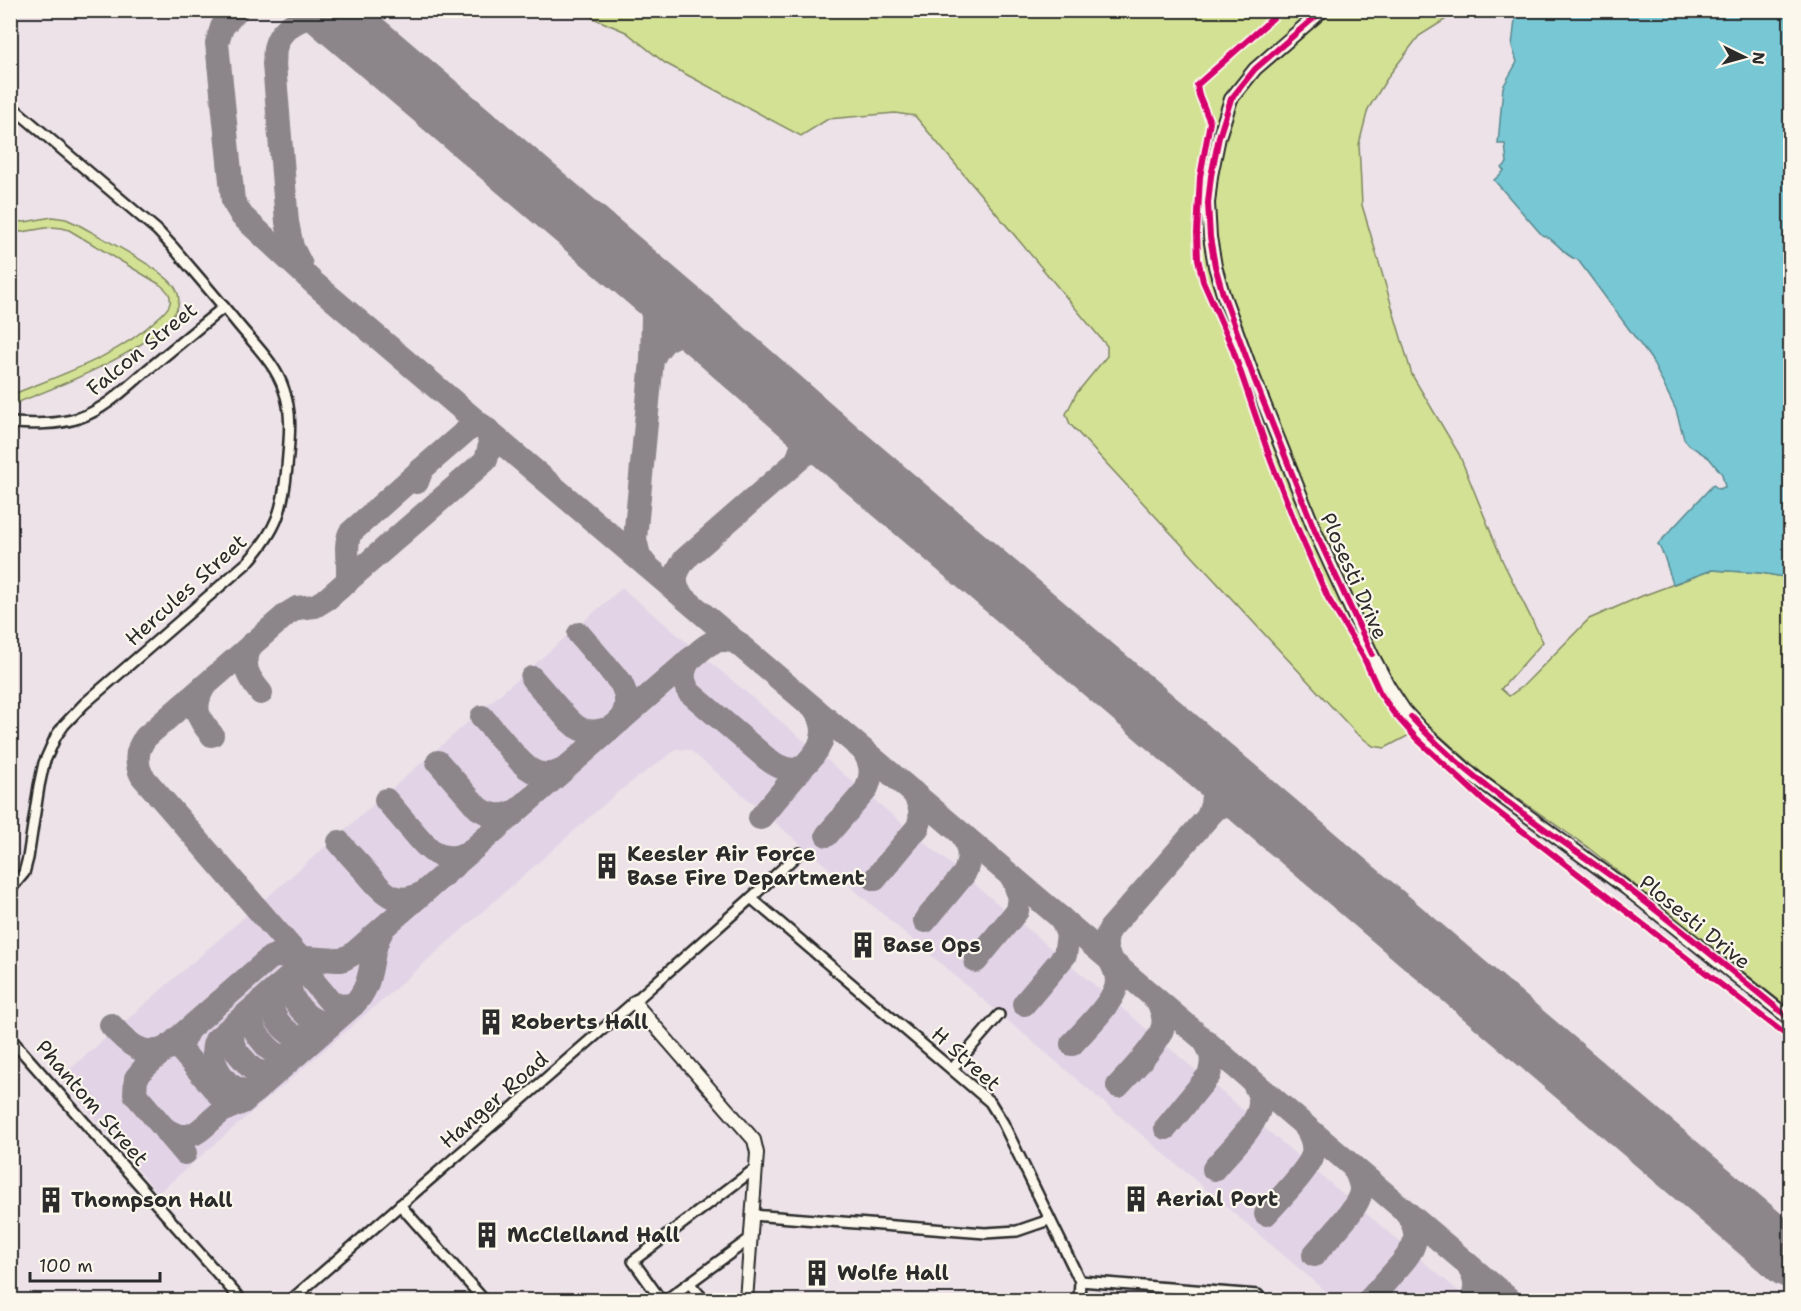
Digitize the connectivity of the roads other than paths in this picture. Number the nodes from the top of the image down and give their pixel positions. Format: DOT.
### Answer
graph roads {
  1 [pos="1323,10"];
  2 [pos="10,105"];
  3 [pos="224,307"];
  4 [pos="10,423"];
  5 [pos="799,853"];
  6 [pos="10,890"];
  7 [pos="751,898"];
  8 [pos="634,1002"];
  9 [pos="999,1015"];
  10 [pos="1791,1019"];
  11 [pos="10,1038"];
  12 [pos="952,1069"];
  13 [pos="756,1168"];
  14 [pos="399,1205"];
  15 [pos="753,1215"];
  16 [pos="1049,1220"];
  17 [pos="751,1238"];
  18 [pos="1080,1281"];
  19 [pos="689,1282"];
  20 [pos="241,1300"];
  21 [pos="291,1300"];
  22 [pos="484,1300"];
  23 [pos="664,1300"];
  24 [pos="704,1300"];
  25 [pos="746,1300"];
  26 [pos="1079,1300"];
  27 [pos="1257,1300"];
  1 -- 10 [label="street, Plosesti Drive"];
  2 -- 3 [label="street, Hercules Street"];
  3 -- 4 [label="street, Falcon Street"];
  3 -- 6 [label="street, Hercules Street"];
  5 -- 7 [label="street, Hanger Road"];
  7 -- 8 [label="street, Hanger Road"];
  7 -- 12 [label="street, H Street"];
  8 -- 13 [label="street"];
  8 -- 14 [label="street, Hanger Road"];
  9 -- 12 [label="street"];
  11 -- 20 [label="street, Phantom Street"];
  12 -- 16 [label="street, H Street"];
  13 -- 15 [label="street"];
  13 -- 23 [label="street"];
  14 -- 21 [label="street, Hanger Road"];
  14 -- 22 [label="street"];
  15 -- 16 [label="street"];
  15 -- 17 [label="street"];
  16 -- 18 [label="street, H Street"];
  17 -- 19 [label="street"];
  17 -- 25 [label="street"];
  18 -- 26 [label="street, H Street"];
  18 -- 27 [label="street"];
  19 -- 23 [label="street"];
  19 -- 24 [label="street"];
}
